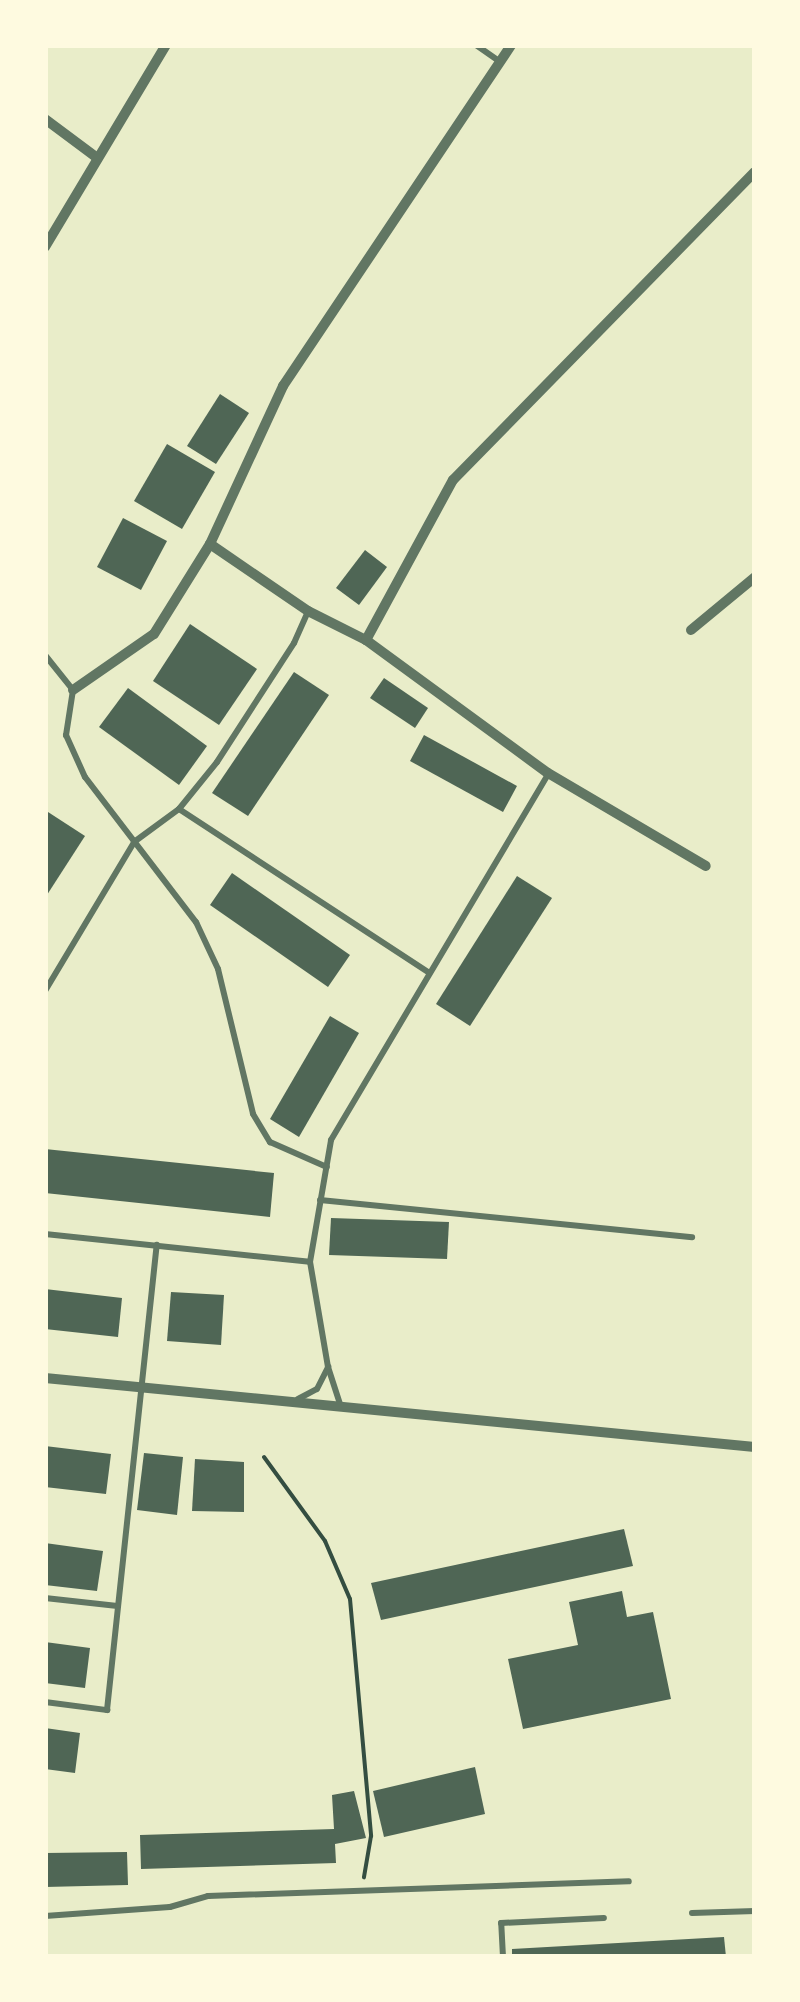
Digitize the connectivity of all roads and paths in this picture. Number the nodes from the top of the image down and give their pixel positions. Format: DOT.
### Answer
graph roads {
  1 [pos="166,45"];
  2 [pos="476,45"];
  3 [pos="511,45"];
  4 [pos="500,62"];
  5 [pos="45,120"];
  6 [pos="96,158"];
  7 [pos="755,172"];
  8 [pos="45,247"];
  9 [pos="210,544"];
  10 [pos="755,576"];
  11 [pos="308,611"];
  12 [pos="690,630"];
  13 [pos="366,640"];
  14 [pos="45,655"];
  15 [pos="73,690"];
  16 [pos="548,773"];
  17 [pos="179,808"];
  18 [pos="134,842"];
  19 [pos="706,866"];
  20 [pos="428,972"];
  21 [pos="45,991"];
  22 [pos="326,1167"];
  23 [pos="320,1200"];
  24 [pos="45,1234"];
  25 [pos="692,1237"];
  26 [pos="157,1244"];
  27 [pos="310,1262"];
  28 [pos="328,1367"];
  29 [pos="45,1378"];
  30 [pos="142,1386"];
  31 [pos="298,1398"];
  32 [pos="340,1403"];
  33 [pos="755,1447"];
  34 [pos="264,1457"];
  35 [pos="45,1598"];
  36 [pos="118,1606"];
  37 [pos="45,1702"];
  38 [pos="629,1882"];
  39 [pos="352,1893"];
  40 [pos="755,1911"];
  41 [pos="692,1913"];
  42 [pos="45,1916"];
  43 [pos="604,1918"];
  44 [pos="503,1957"];
  1 -- 6 [label="street"];
  2 -- 4 [label="lane"];
  3 -- 4 [label="street"];
  4 -- 9 [label="street"];
  5 -- 6 [label="street"];
  6 -- 8 [label="street"];
  7 -- 13 [label="street"];
  9 -- 11 [label="street"];
  9 -- 15 [label="street"];
  10 -- 12 [label="street"];
  11 -- 13 [label="street"];
  11 -- 17 [label="lane"];
  13 -- 16 [label="street"];
  14 -- 15 [label="lane"];
  15 -- 18 [label="lane"];
  16 -- 19 [label="street"];
  16 -- 20 [label="lane"];
  17 -- 18 [label="lane"];
  17 -- 20 [label="lane"];
  18 -- 21 [label="lane"];
  18 -- 22 [label="lane"];
  20 -- 22 [label="lane"];
  22 -- 23 [label="lane"];
  23 -- 25 [label="lane"];
  23 -- 27 [label="lane"];
  24 -- 26 [label="lane"];
  26 -- 27 [label="lane"];
  26 -- 30 [label="lane"];
  27 -- 28 [label="lane"];
  28 -- 31 [label="lane"];
  28 -- 32 [label="lane"];
  29 -- 30 [label="street"];
  30 -- 31 [label="street"];
  30 -- 36 [label="lane"];
  31 -- 32 [label="street"];
  32 -- 33 [label="street"];
  34 -- 39 [label="path"];
  35 -- 36 [label="lane"];
  36 -- 37 [label="lane"];
  38 -- 39 [label="lane"];
  39 -- 42 [label="lane"];
  40 -- 41 [label="lane"];
  43 -- 44 [label="lane"];
}
